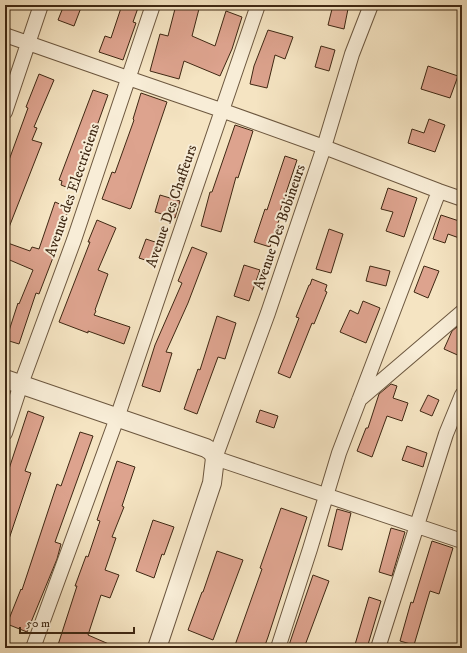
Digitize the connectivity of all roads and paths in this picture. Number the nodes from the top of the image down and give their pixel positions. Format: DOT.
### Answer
graph roads {
  1 [pos="41,5"];
  2 [pos="153,5"];
  3 [pos="258,5"];
  4 [pos="371,5"];
  5 [pos="5,35"];
  6 [pos="28,42"];
  7 [pos="128,78"];
  8 [pos="221,110"];
  9 [pos="5,112"];
  10 [pos="324,147"];
  11 [pos="439,191"];
  12 [pos="462,199"];
  13 [pos="462,312"];
  14 [pos="13,382"];
  15 [pos="462,395"];
  16 [pos="357,402"];
  17 [pos="117,418"];
  18 [pos="5,433"];
  19 [pos="215,458"];
  20 [pos="325,496"];
  21 [pos="416,525"];
  22 [pos="462,541"];
  23 [pos="33,648"];
  24 [pos="157,648"];
  25 [pos="278,648"];
  26 [pos="378,648"];
  1 -- 6 [label="street"];
  2 -- 7 [label="street, Avenue des Electriciens"];
  3 -- 8 [label="street, Avenue Des Chaffeurs"];
  4 -- 10 [label="street, Avenue Des Bobineurs"];
  5 -- 6 [label="street"];
  6 -- 7 [label="street"];
  6 -- 9 [label="street"];
  7 -- 8 [label="street"];
  7 -- 14 [label="street, Avenue des Electriciens"];
  8 -- 10 [label="street"];
  8 -- 17 [label="street, Avenue Des Chaffeurs"];
  10 -- 11 [label="street"];
  10 -- 19 [label="street, Avenue Des Bobineurs"];
  11 -- 12 [label="street"];
  11 -- 16 [label="street"];
  13 -- 16 [label="street"];
  14 -- 17 [label="street"];
  14 -- 18 [label="street, Avenue des Electriciens"];
  15 -- 21 [label="street"];
  16 -- 20 [label="street"];
  17 -- 19 [label="street"];
  17 -- 23 [label="street, Avenue Des Chaffeurs"];
  19 -- 20 [label="street"];
  19 -- 24 [label="street"];
  20 -- 21 [label="street"];
  20 -- 25 [label="street"];
  21 -- 22 [label="street"];
  21 -- 26 [label="street"];
}
